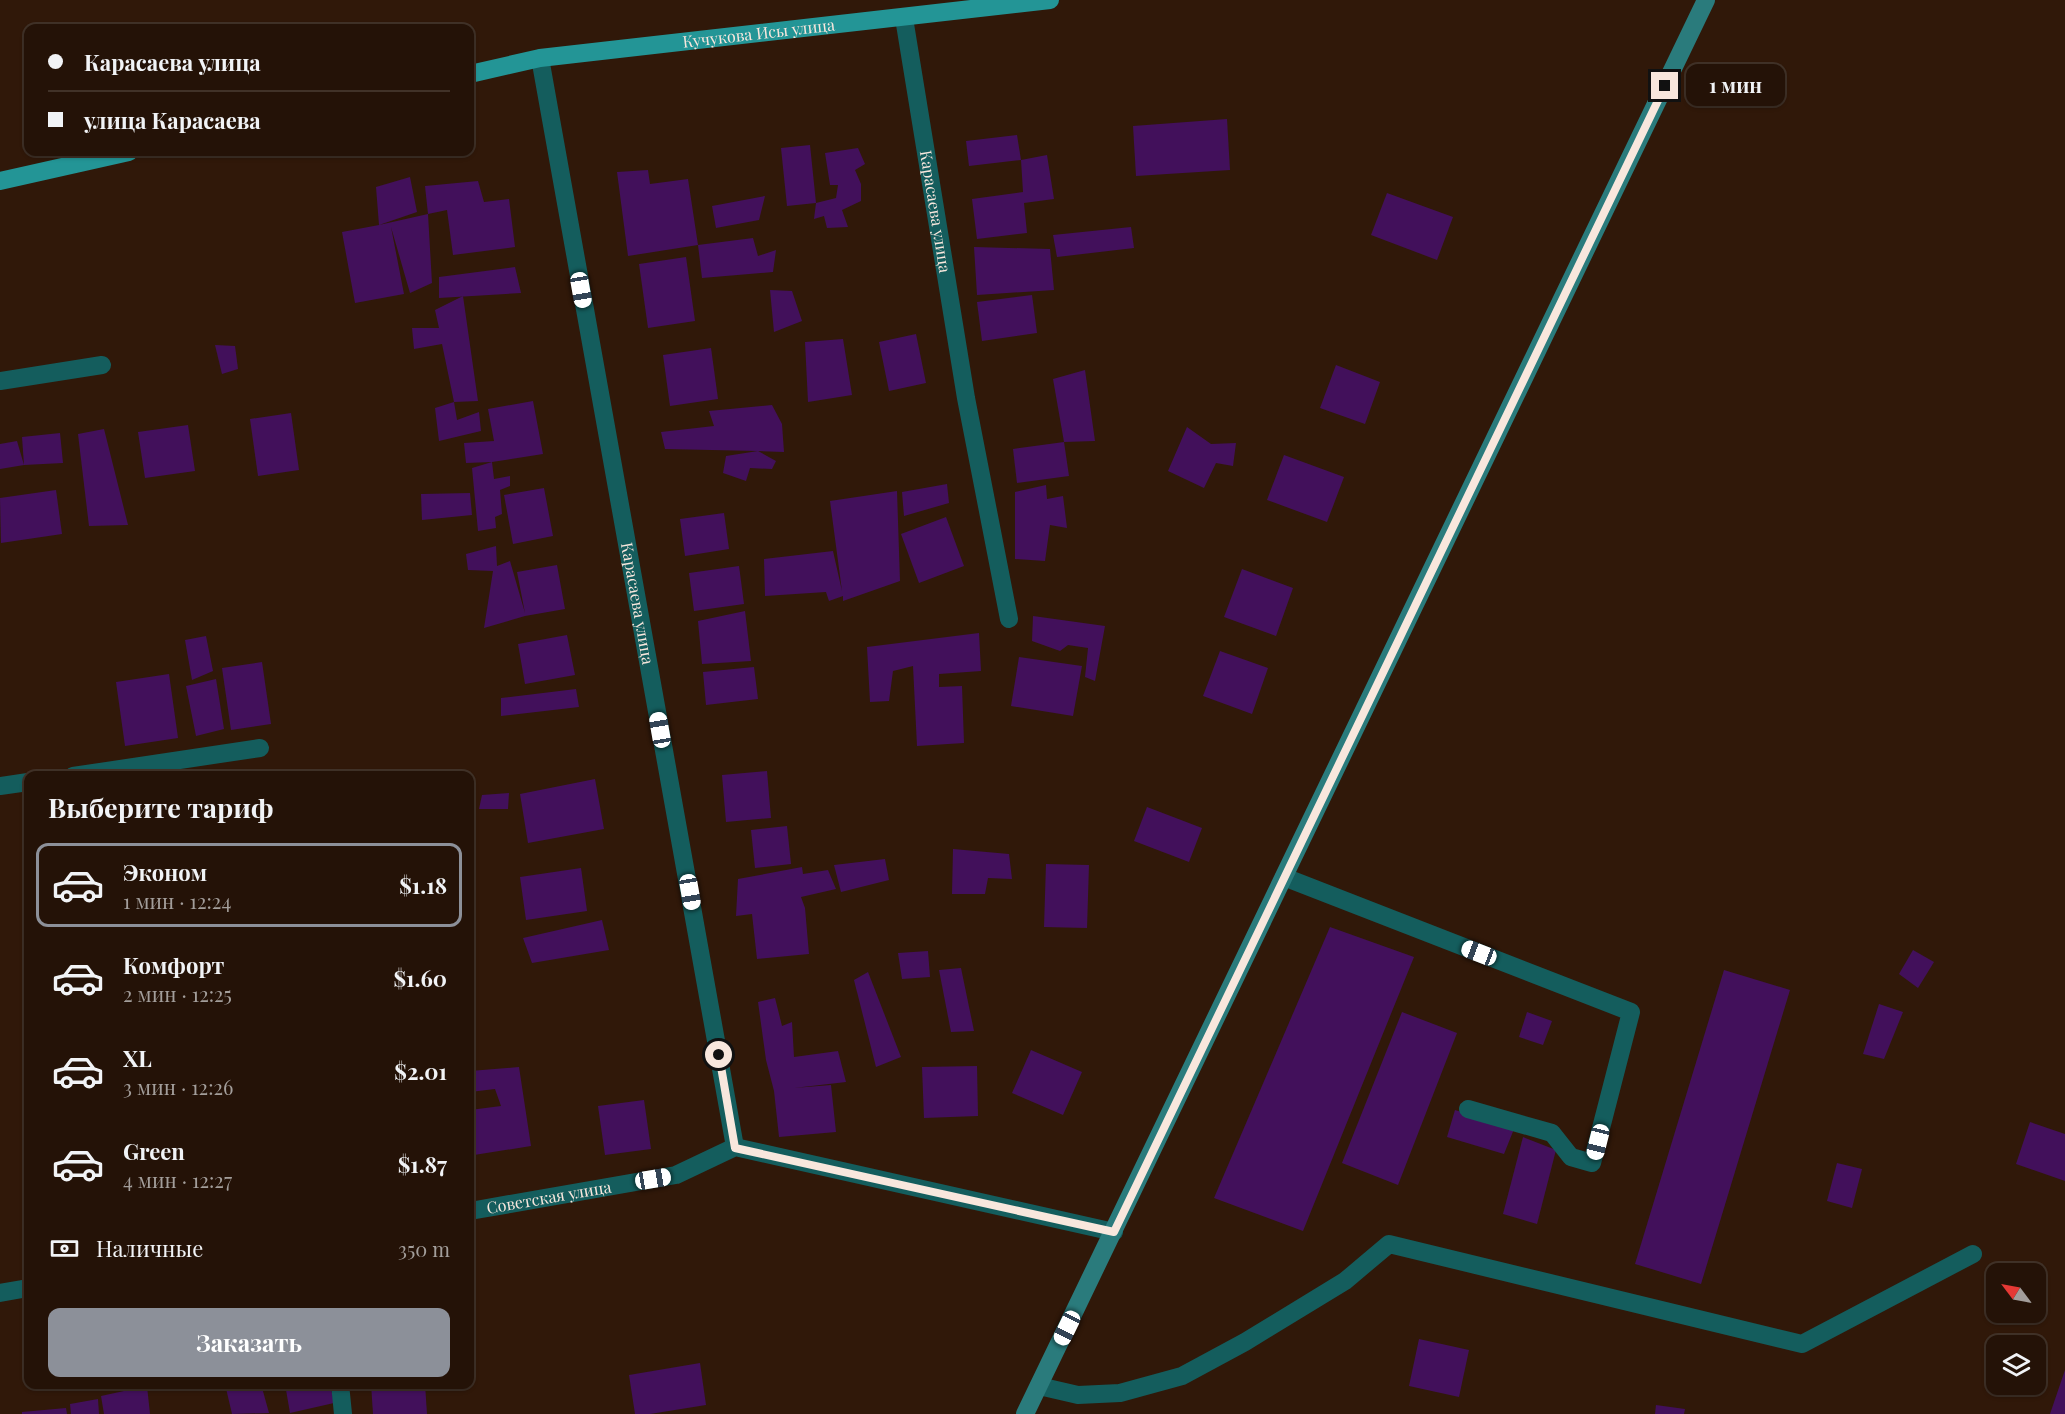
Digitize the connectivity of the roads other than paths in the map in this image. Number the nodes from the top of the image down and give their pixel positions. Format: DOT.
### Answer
graph roads {
  1 [pos="1050,0"];
  2 [pos="1706,0"];
  3 [pos="904,18"];
  4 [pos="540,58"];
  5 [pos="474,73"];
  6 [pos="111,156"];
  7 [pos="0,181"];
  8 [pos="102,365"];
  9 [pos="0,381"];
  10 [pos="1009,619"];
  11 [pos="260,748"];
  12 [pos="106,771"];
  13 [pos="24,783"];
  14 [pos="0,786"];
  15 [pos="1284,877"];
  16 [pos="1468,1109"];
  17 [pos="735,1148"];
  18 [pos="474,1210"];
  19 [pos="1114,1232"];
  20 [pos="1973,1254"];
  21 [pos="24,1289"];
  22 [pos="0,1293"];
  23 [pos="1039,1386"];
  24 [pos="340,1389"];
  25 [pos="343,1414"];
  26 [pos="1025,1414"];
  1 -- 3 [label="main road, Кучукова Исы улица"];
  2 -- 15 [label="main road"];
  3 -- 4 [label="main road, Кучукова Исы улица"];
  3 -- 10 [label="street, Карасаева улица"];
  4 -- 5 [label="main road, Кучукова Исы улица"];
  4 -- 17 [label="street, Карасаева улица"];
  6 -- 7 [label="main road"];
  8 -- 9 [label="street"];
  11 -- 12 [label="street"];
  13 -- 14 [label="street"];
  15 -- 16 [label="street"];
  15 -- 19 [label="main road"];
  17 -- 18 [label="street, Советская улица"];
  17 -- 19 [label="street"];
  19 -- 23 [label="main road"];
  20 -- 23 [label="street"];
  21 -- 22 [label="street"];
  23 -- 26 [label="main road"];
  24 -- 25 [label="street"];
}
